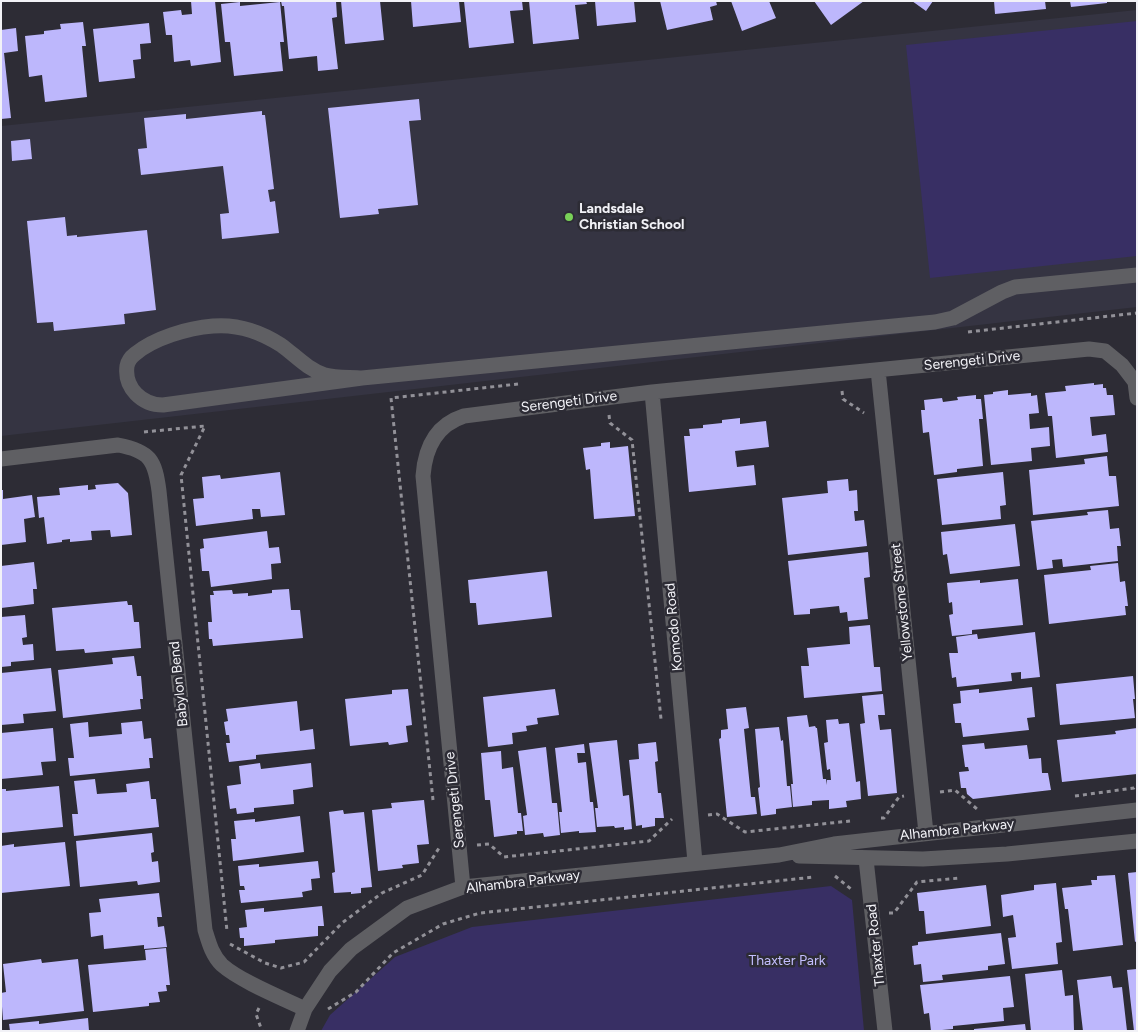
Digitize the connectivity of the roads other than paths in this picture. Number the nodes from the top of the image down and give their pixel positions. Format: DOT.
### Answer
graph roads {
  1 [pos="1137,275"];
  2 [pos="878,370"];
  3 [pos="362,378"];
  4 [pos="652,392"];
  5 [pos="1137,398"];
  6 [pos="1,459"];
  7 [pos="1137,810"];
  8 [pos="926,833"];
  9 [pos="1137,840"];
  10 [pos="779,855"];
  11 [pos="866,859"];
  12 [pos="695,862"];
  13 [pos="463,887"];
  14 [pos="305,1009"];
  15 [pos="297,1031"];
  16 [pos="885,1031"];
  1 -- 3 [label="street"];
  2 -- 4 [label="street, Serengeti Drive"];
  2 -- 5 [label="street, Serengeti Drive"];
  2 -- 8 [label="street, Yellowstone Street"];
  3 -- 3 [label="street"];
  4 -- 12 [label="street, Komodo Road"];
  4 -- 13 [label="street, Serengeti Drive"];
  6 -- 14 [label="street, Babylon Bend"];
  7 -- 8 [label="street, Alhambra Parkway"];
  8 -- 10 [label="street, Alhambra Parkway"];
  9 -- 11 [label="street, Alhambra Parkway"];
  10 -- 11 [label="street, Alhambra Parkway"];
  10 -- 12 [label="street, Alhambra Parkway"];
  11 -- 16 [label="street, Thaxter Road"];
  12 -- 13 [label="street, Alhambra Parkway"];
  13 -- 14 [label="street, Alhambra Parkway"];
  14 -- 15 [label="street, Alhambra Parkway"];
}
